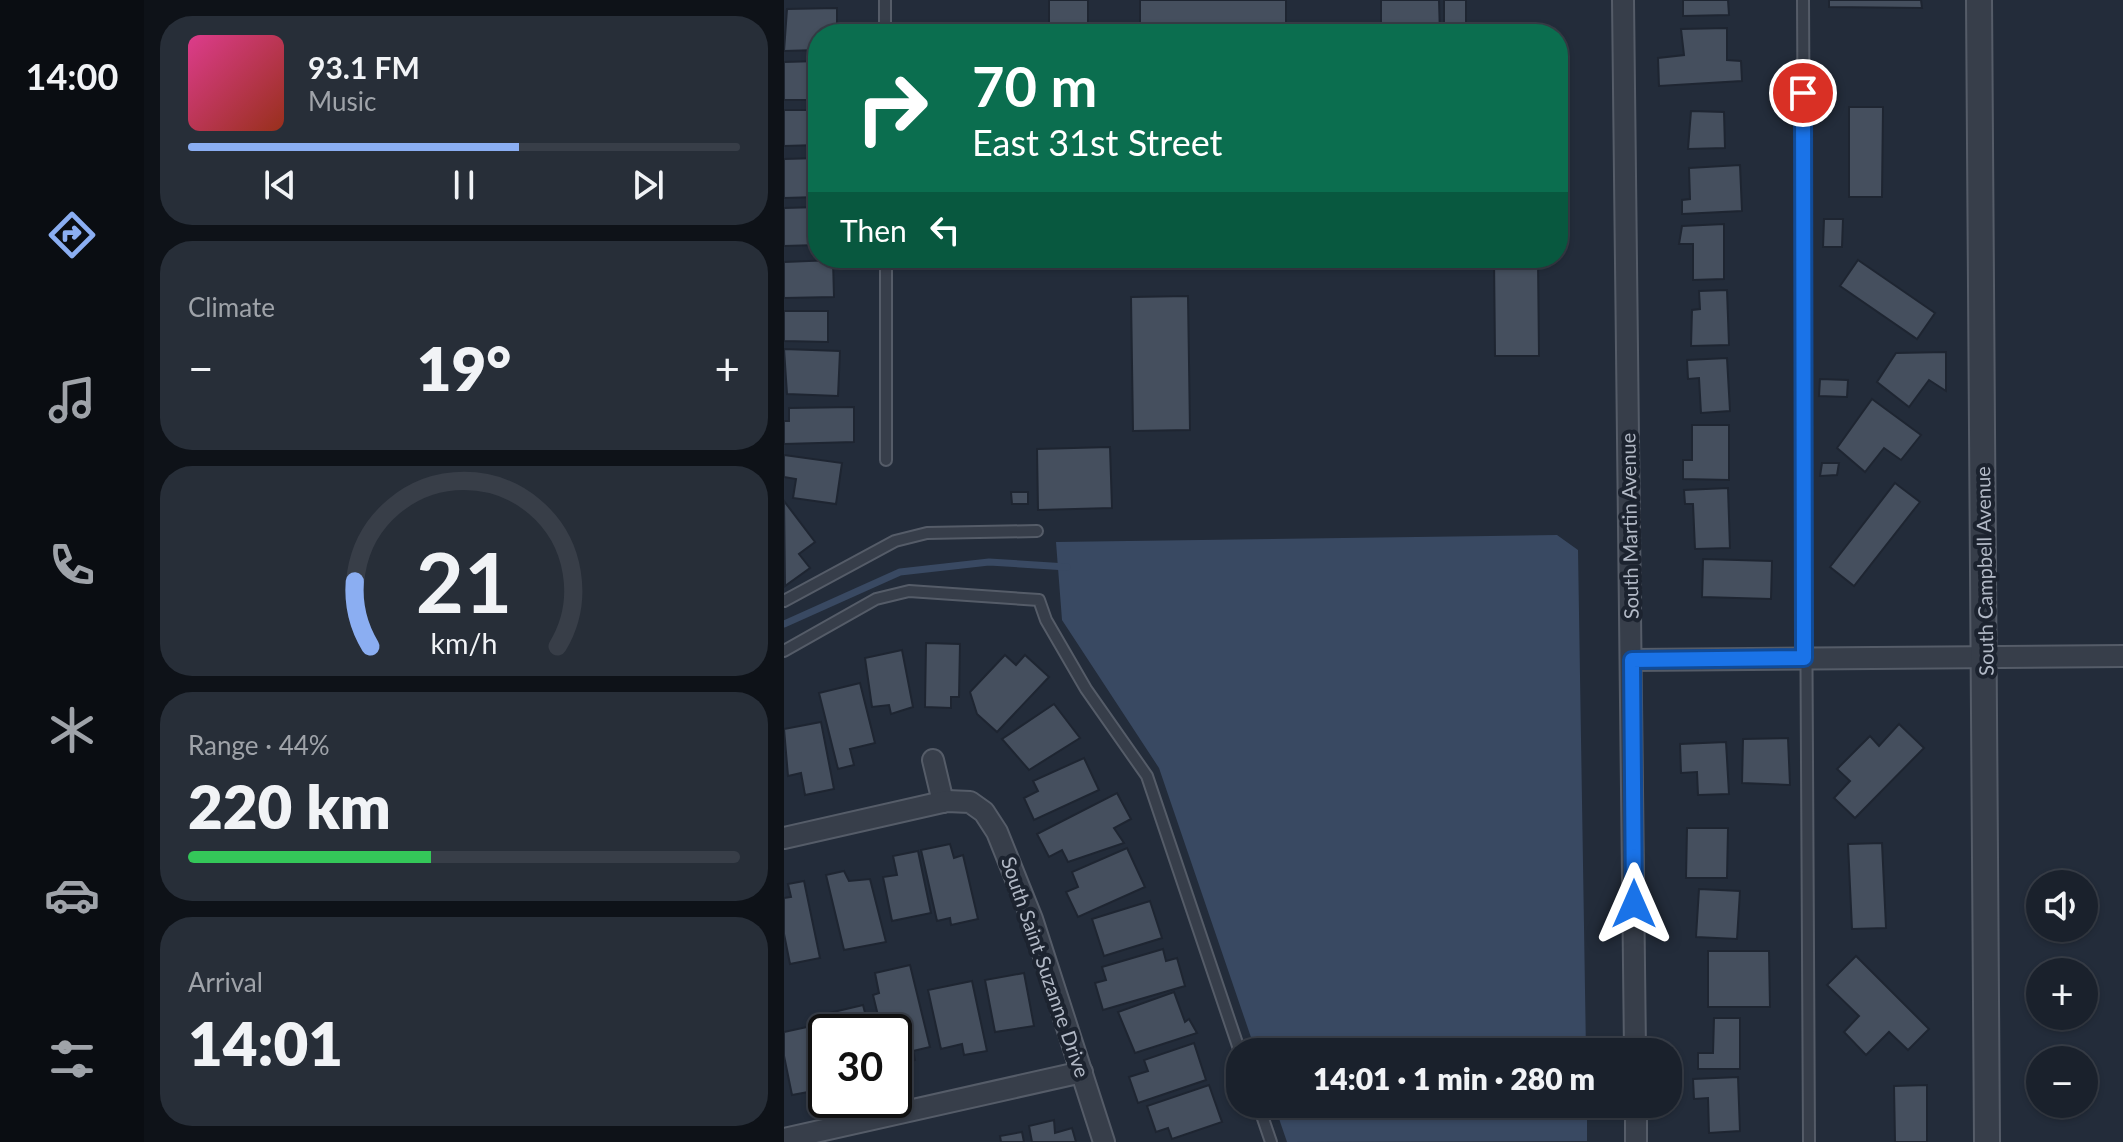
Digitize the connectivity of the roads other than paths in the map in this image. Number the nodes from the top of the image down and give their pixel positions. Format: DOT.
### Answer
graph roads {
  1 [pos="885,0"];
  2 [pos="1623,0"];
  3 [pos="1803,0"];
  4 [pos="1979,0"];
  5 [pos="885,24"];
  6 [pos="886,268"];
  7 [pos="886,460"];
  8 [pos="1037,531"];
  9 [pos="784,601"];
  10 [pos="784,651"];
  11 [pos="2123,656"];
  12 [pos="1985,657"];
  13 [pos="1804,658"];
  14 [pos="1632,660"];
  15 [pos="933,760"];
  16 [pos="943,802"];
  17 [pos="784,838"];
  18 [pos="1235,1038"];
  19 [pos="1635,1038"];
  20 [pos="1082,1072"];
  21 [pos="1263,1118"];
  22 [pos="1636,1118"];
  23 [pos="784,1139"];
  24 [pos="1104,1142"];
  25 [pos="1271,1142"];
  26 [pos="1636,1142"];
  27 [pos="1809,1142"];
  28 [pos="1987,1142"];
  1 -- 5 [label="lane"];
  2 -- 14 [label="street, South Martin Avenue"];
  3 -- 13 [label="lane"];
  4 -- 12 [label="street, South Campbell Avenue"];
  6 -- 7 [label="lane"];
  8 -- 9 [label="lane"];
  10 -- 18 [label="lane"];
  11 -- 12 [label="street"];
  12 -- 13 [label="street"];
  12 -- 28 [label="street, South Campbell Avenue"];
  13 -- 14 [label="street"];
  13 -- 27 [label="lane"];
  14 -- 19 [label="street, South Martin Avenue"];
  15 -- 16 [label="street"];
  16 -- 17 [label="street"];
  16 -- 20 [label="street, South Saint Suzanne Drive"];
  20 -- 23 [label="street"];
  20 -- 24 [label="street, South Saint Suzanne Drive"];
  21 -- 25 [label="lane"];
  22 -- 26 [label="street"];
}
